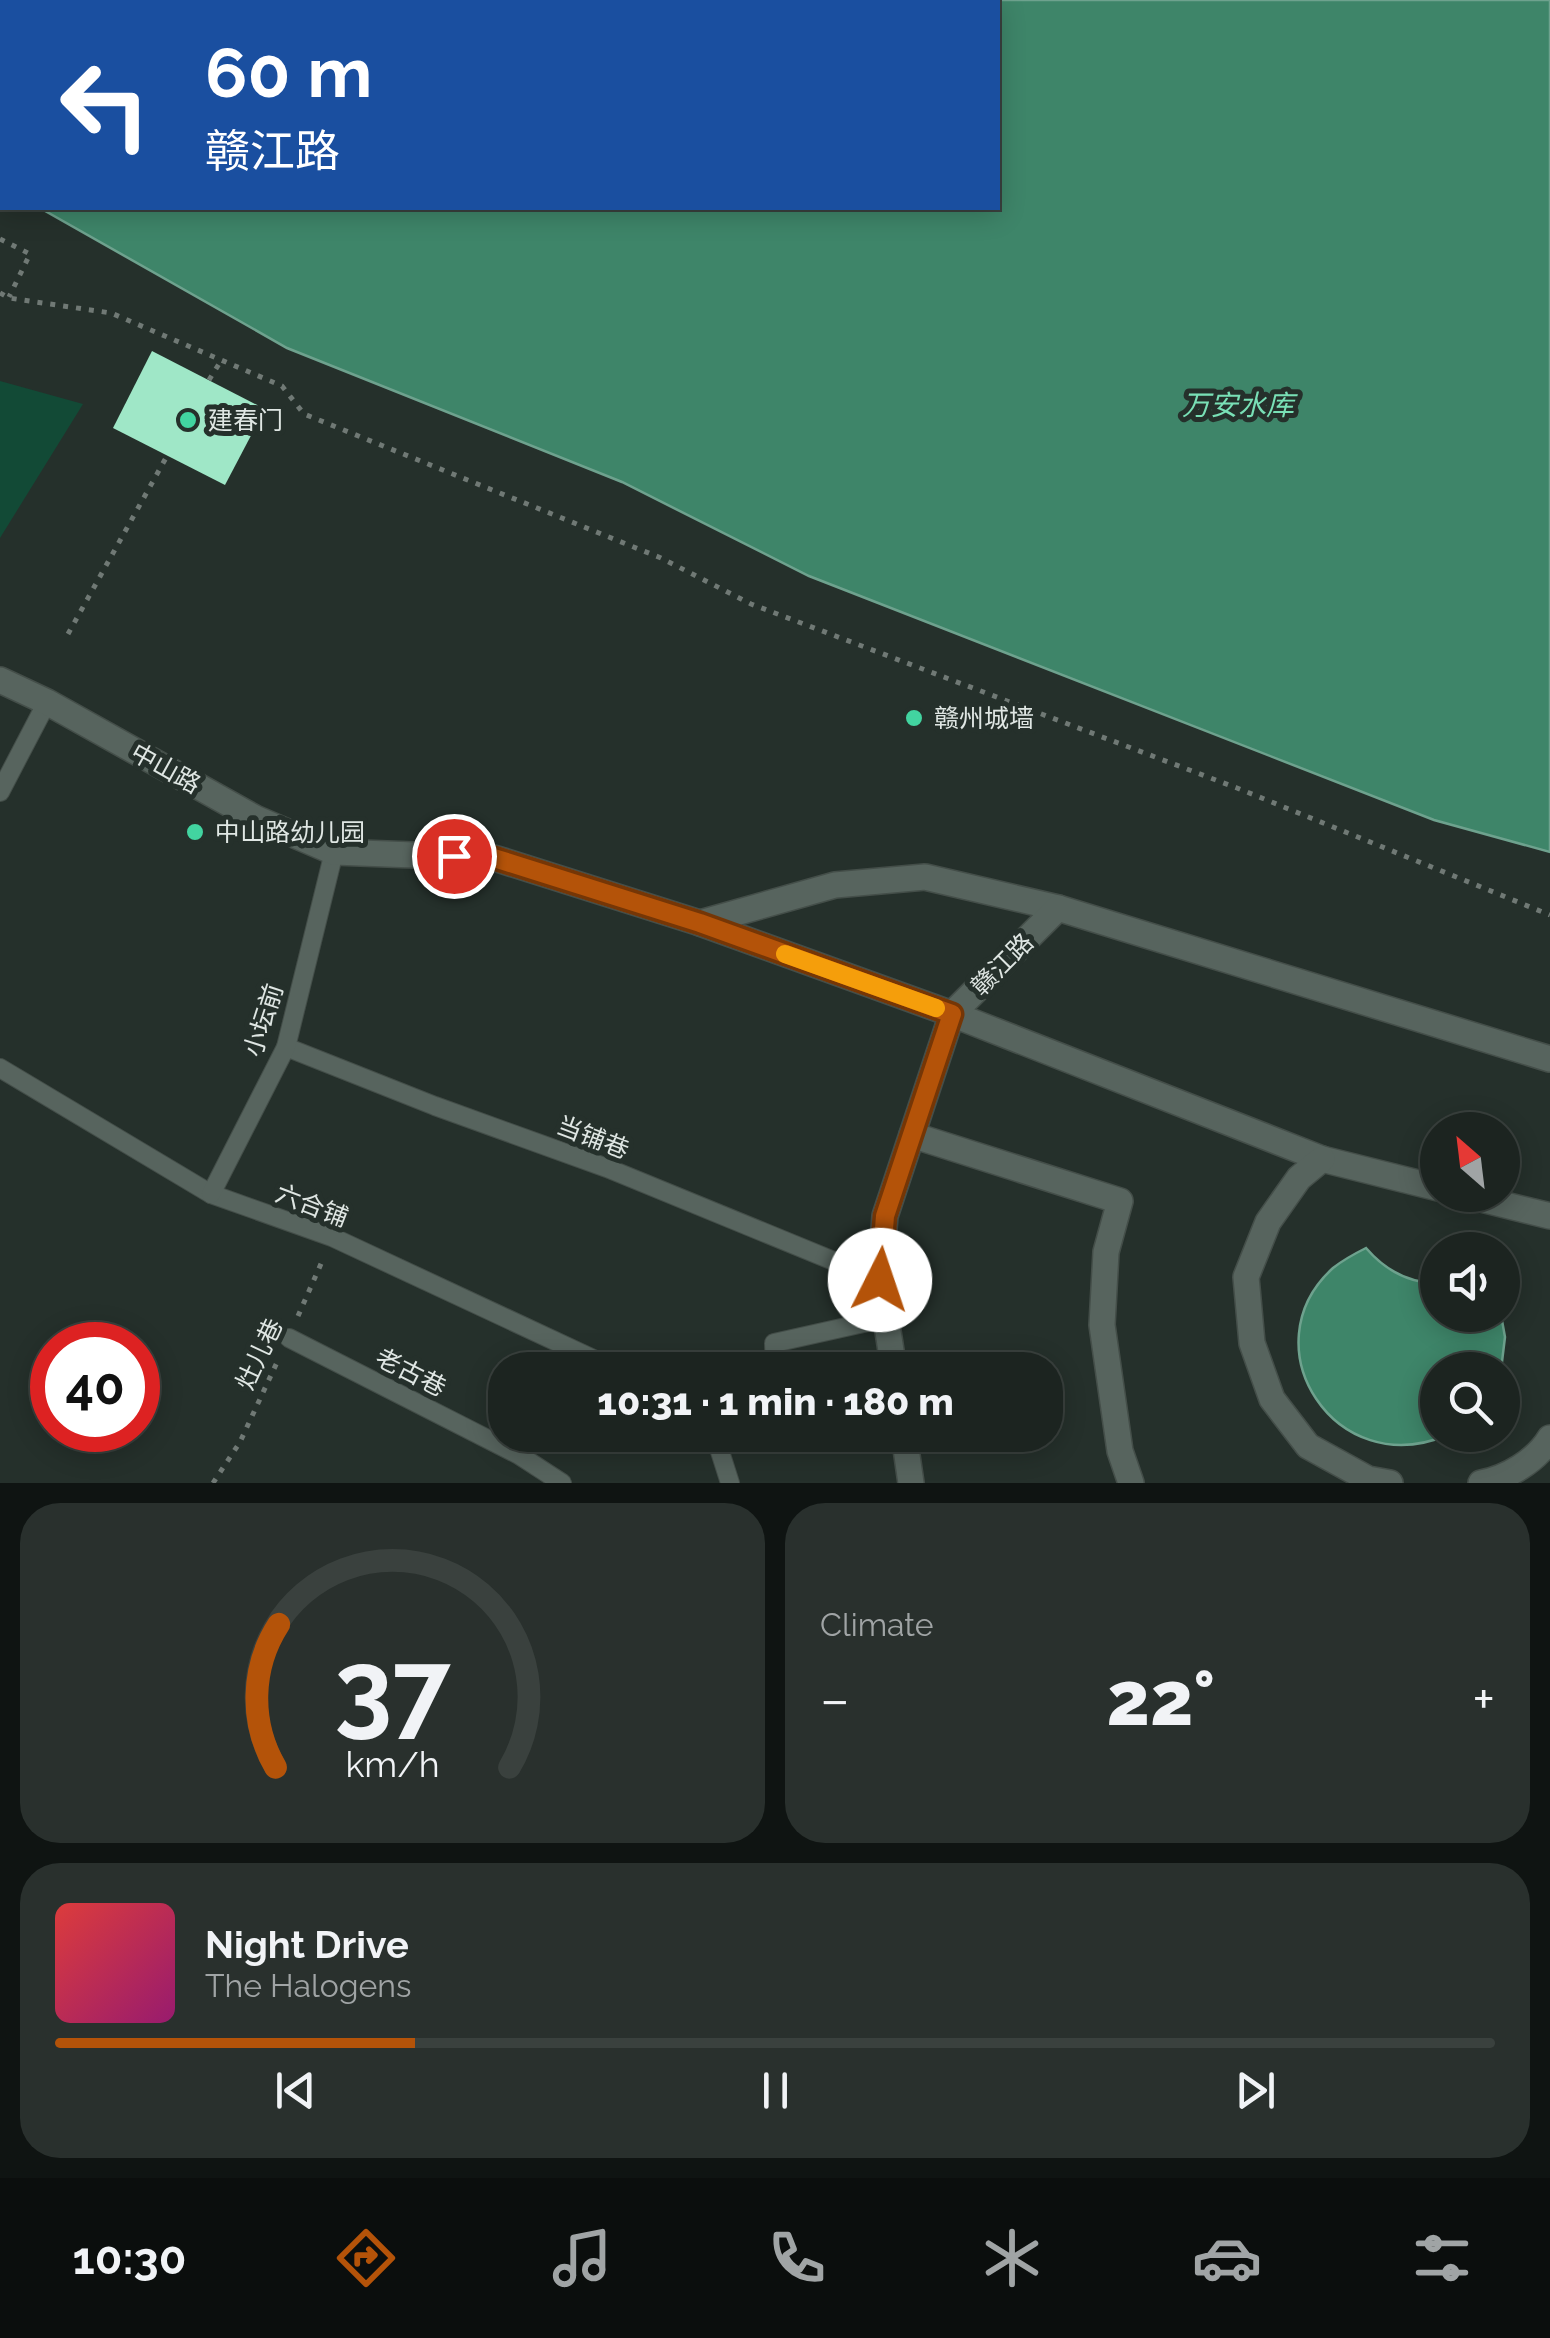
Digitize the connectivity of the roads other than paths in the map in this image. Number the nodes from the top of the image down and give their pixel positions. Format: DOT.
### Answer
graph roads {
  1 [pos="0,680"];
  2 [pos="46,702"];
  3 [pos="0,792"];
  4 [pos="334,852"];
  5 [pos="1058,908"];
  6 [pos="700,923"];
  7 [pos="952,1014"];
  8 [pos="286,1047"];
  9 [pos="1550,1059"];
  10 [pos="0,1068"];
  11 [pos="912,1135"];
  12 [pos="1322,1159"];
  13 [pos="1420,1184"];
  14 [pos="211,1194"];
  15 [pos="1520,1211"];
  16 [pos="1548,1219"];
  17 [pos="880,1280"];
  18 [pos="886,1318"];
  19 [pos="288,1338"];
  20 [pos="578,1352"];
  21 [pos="774,1352"];
  22 [pos="891,1352"];
  23 [pos="1550,1438"];
  24 [pos="719,1452"];
  25 [pos="906,1452"];
  26 [pos="562,1483"];
  27 [pos="730,1483"];
  28 [pos="911,1483"];
  29 [pos="1131,1483"];
  30 [pos="1390,1483"];
  31 [pos="1481,1483"];
  1 -- 2 [label="street, 中山路"];
  2 -- 3 [label="lane"];
  2 -- 4 [label="street, 中山路"];
  4 -- 6 [label="street, 赣江路"];
  4 -- 8 [label="lane, 小坛前"];
  5 -- 6 [label="street"];
  5 -- 7 [label="street, 赣江路"];
  5 -- 9 [label="street"];
  6 -- 7 [label="street, 赣江路"];
  7 -- 11 [label="street"];
  7 -- 12 [label="street"];
  8 -- 14 [label="lane, 小坛前"];
  8 -- 17 [label="lane, 当铺巷"];
  10 -- 14 [label="lane, 六合铺"];
  11 -- 17 [label="street"];
  11 -- 29 [label="street"];
  12 -- 13 [label="street"];
  12 -- 30 [label="street"];
  14 -- 20 [label="lane, 六合铺"];
  15 -- 16 [label="street"];
  17 -- 18 [label="street"];
  18 -- 21 [label="lane"];
  18 -- 22 [label="street"];
  19 -- 26 [label="lane, 老古巷"];
  23 -- 31 [label="street"];
  24 -- 27 [label="lane"];
  25 -- 28 [label="street"];
}
